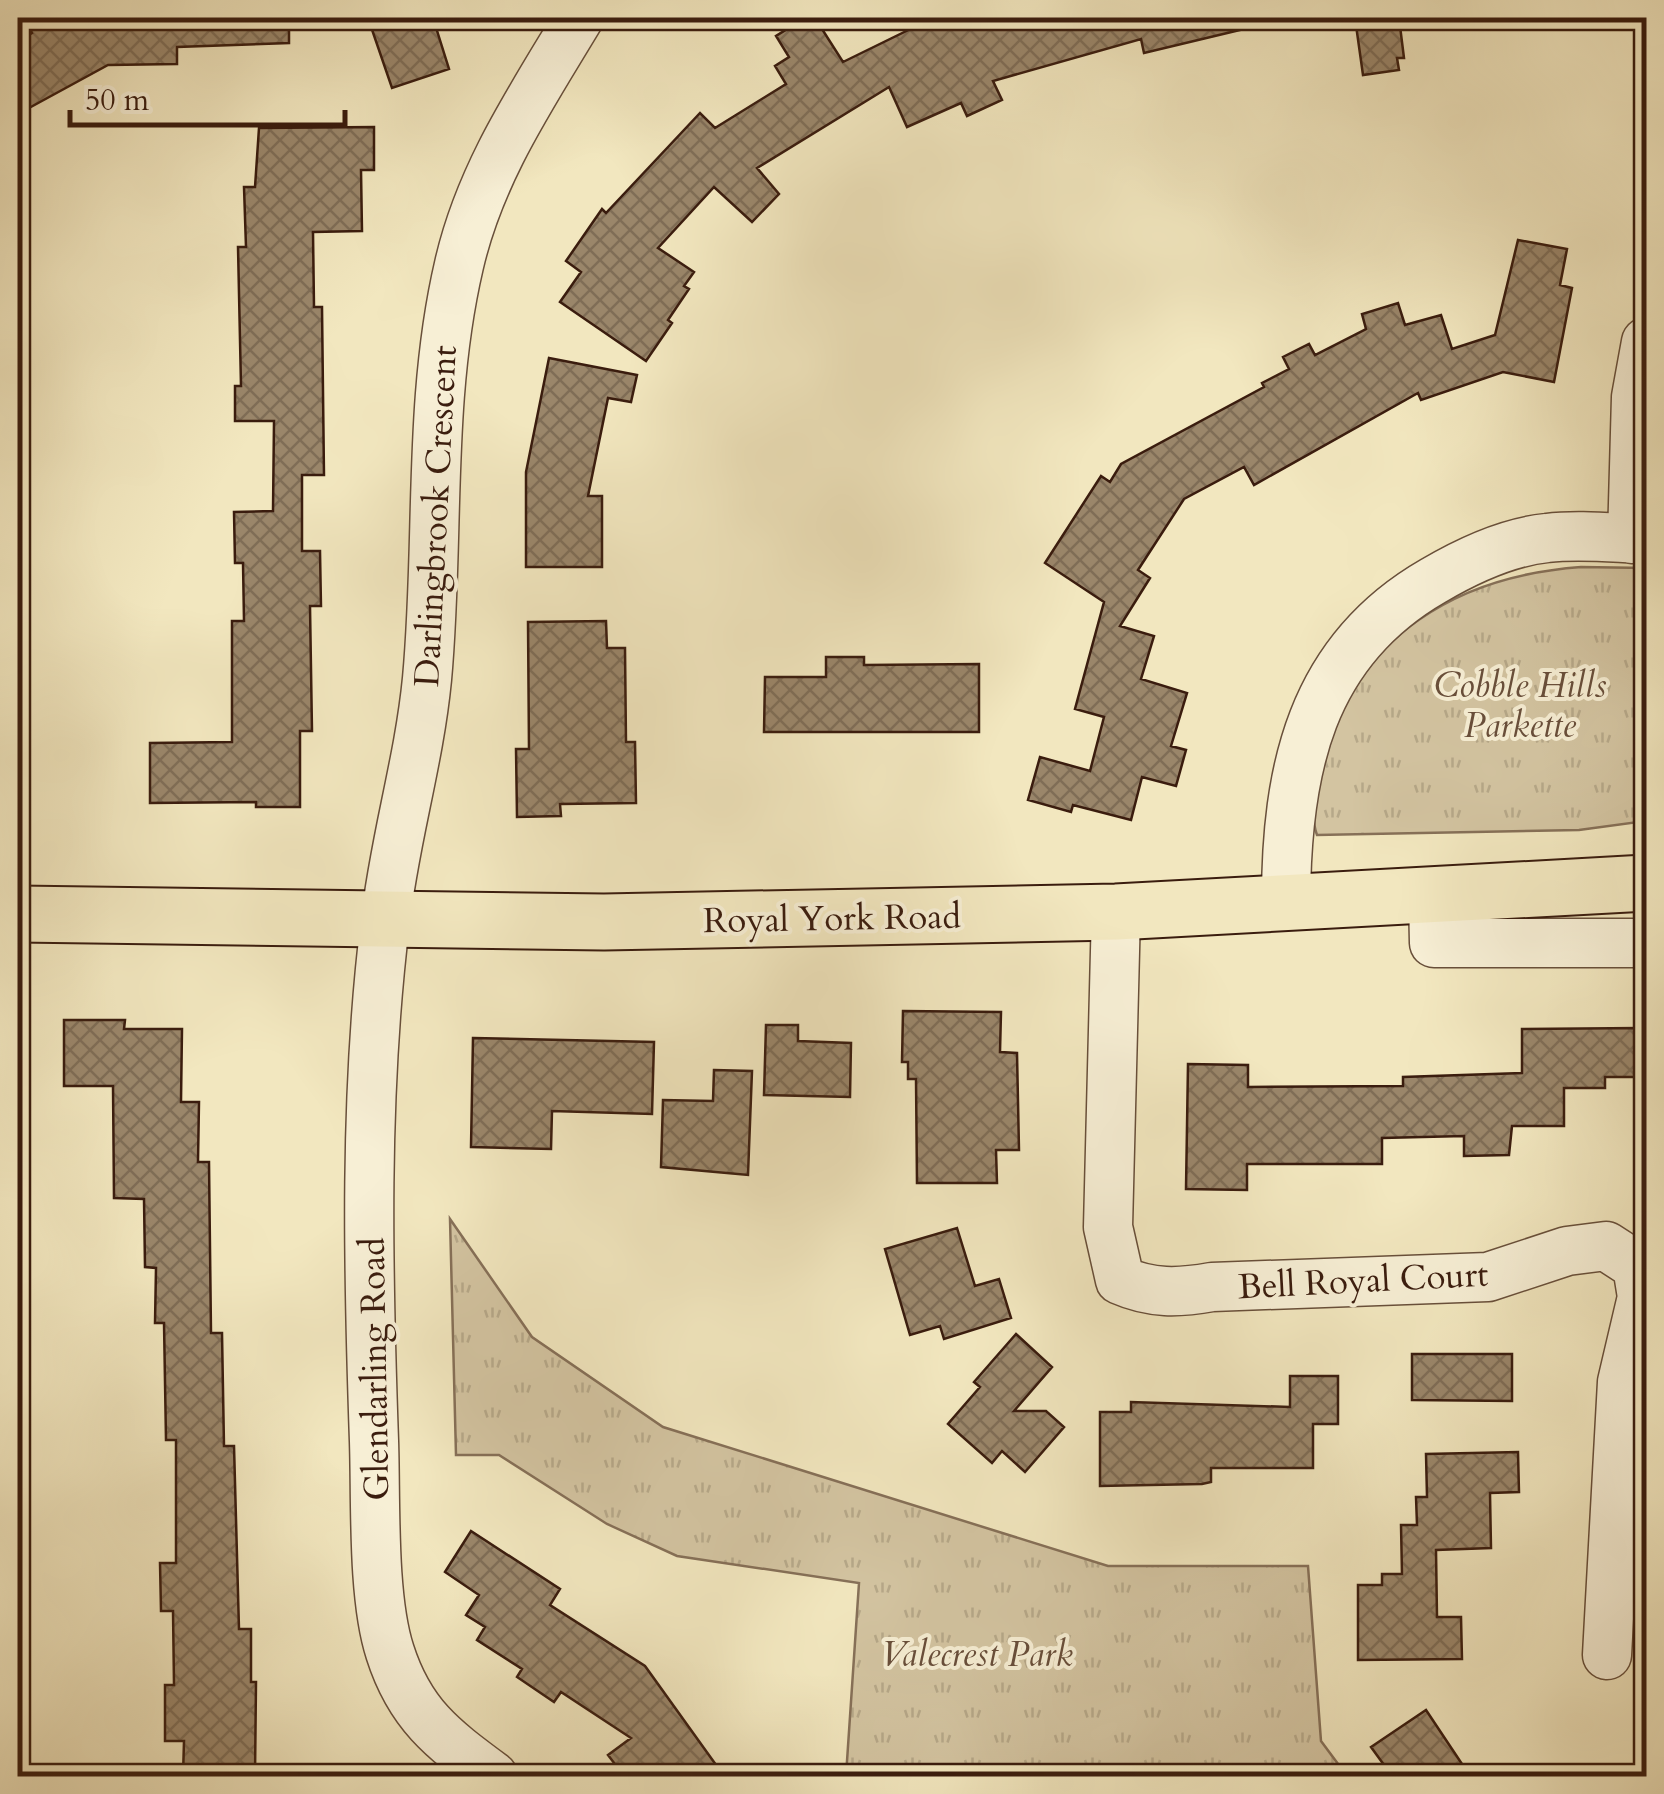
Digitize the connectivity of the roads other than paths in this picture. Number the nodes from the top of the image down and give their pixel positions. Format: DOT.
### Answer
graph roads {
  1 [pos="578,18"];
  2 [pos="1646,342"];
  3 [pos="1639,539"];
  4 [pos="1646,883"];
  5 [pos="1433,897"];
  6 [pos="1286,903"];
  7 [pos="1116,912"];
  8 [pos="18,914"];
  9 [pos="385,920"];
  10 [pos="1646,943"];
  11 [pos="1607,1655"];
  12 [pos="493,1776"];
  1 -- 9 [label="street, Darlingbrook Crescent"];
  2 -- 3 [label="street"];
  3 -- 6 [label="street"];
  4 -- 5 [label="main road, Royal York Road"];
  5 -- 6 [label="main road, Royal York Road"];
  5 -- 10 [label="street"];
  6 -- 7 [label="main road, Royal York Road"];
  7 -- 9 [label="main road, Royal York Road"];
  7 -- 11 [label="street, Bell Royal Court"];
  8 -- 9 [label="main road, Royal York Road"];
  9 -- 12 [label="street, Glendarling Road"];
}
